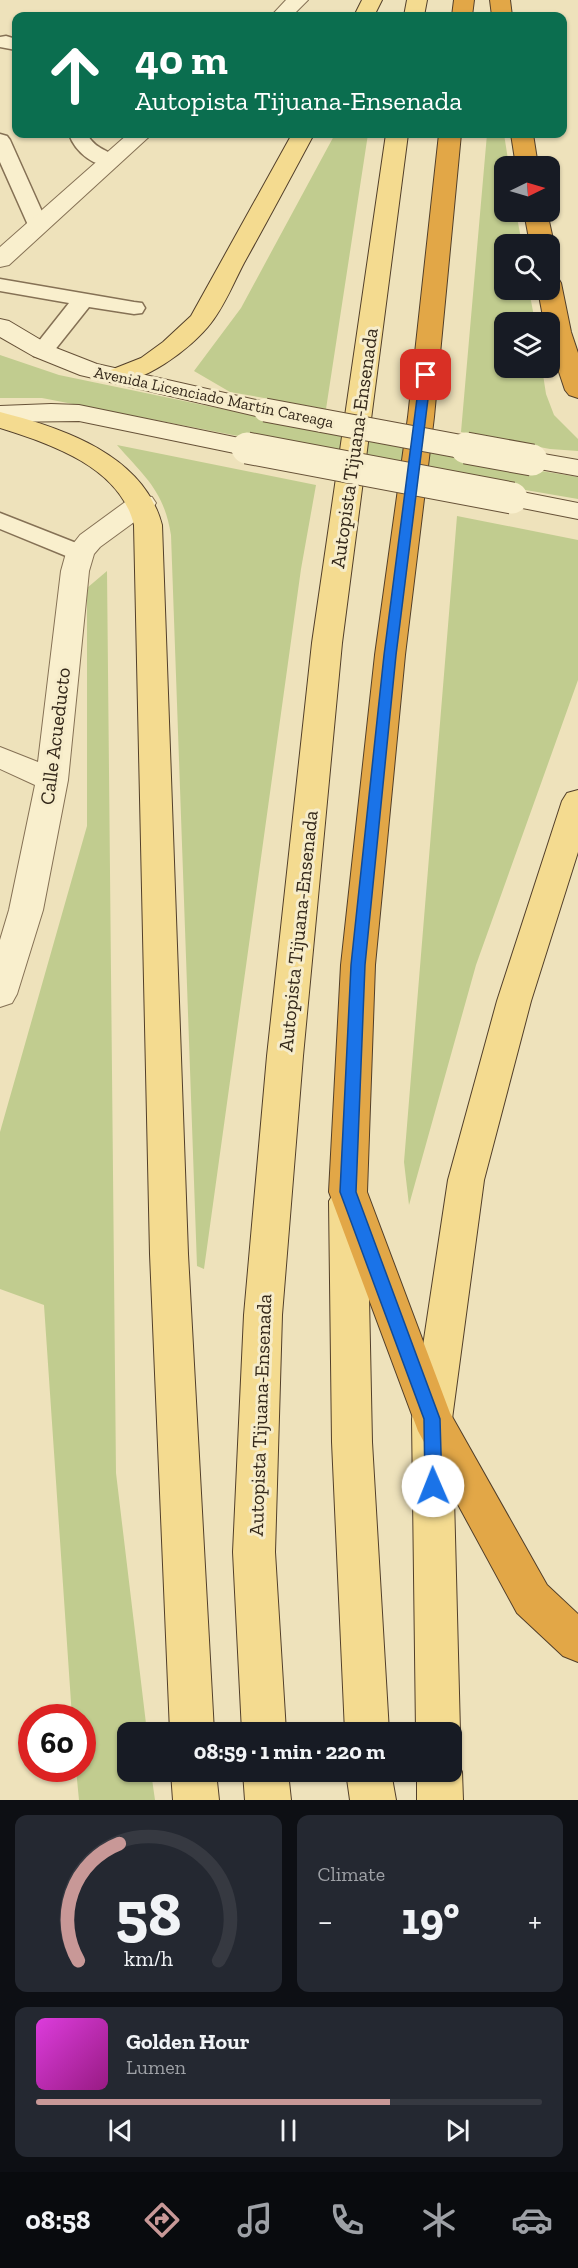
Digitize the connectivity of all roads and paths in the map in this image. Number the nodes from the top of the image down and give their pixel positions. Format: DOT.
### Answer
graph roads {
  1 [pos="298,0"];
  2 [pos="285,12"];
  3 [pos="79,138"];
  4 [pos="136,138"];
  5 [pos="301,138"];
  6 [pos="396,138"];
  7 [pos="450,138"];
  8 [pos="523,138"];
  9 [pos="0,140"];
  10 [pos="525,156"];
  11 [pos="110,161"];
  12 [pos="38,225"];
  13 [pos="0,260"];
  14 [pos="0,285"];
  15 [pos="83,300"];
  16 [pos="552,300"];
  17 [pos="134,308"];
  18 [pos="0,326"];
  19 [pos="42,351"];
  20 [pos="117,376"];
  21 [pos="578,390"];
  22 [pos="0,414"];
  23 [pos="0,420"];
  24 [pos="578,468"];
  25 [pos="142,503"];
  26 [pos="578,511"];
  27 [pos="0,520"];
  28 [pos="80,553"];
  29 [pos="0,757"];
  30 [pos="52,780"];
  31 [pos="578,801"];
  32 [pos="0,994"];
  33 [pos="348,1192"];
  34 [pos="432,1419"];
  35 [pos="578,1642"];
  36 [pos="192,1722"];
  37 [pos="263,1722"];
  38 [pos="366,1722"];
  39 [pos="438,1722"];
  40 [pos="195,1782"];
  41 [pos="267,1782"];
  42 [pos="370,1782"];
  43 [pos="439,1782"];
  44 [pos="196,1800"];
  45 [pos="268,1800"];
  46 [pos="373,1800"];
  47 [pos="440,1800"];
  1 -- 2 [label="main road"];
  3 -- 11 [label="lane"];
  4 -- 11 [label="main road"];
  5 -- 20 [label="main road"];
  6 -- 37 [label="main road, Autopista Tijuana-Ensenada"];
  7 -- 33 [label="highway"];
  8 -- 10 [label="highway"];
  9 -- 12 [label="lane"];
  11 -- 12 [label="main road"];
  12 -- 13 [label="main road"];
  14 -- 15 [label="lane"];
  15 -- 17 [label="lane"];
  15 -- 19 [label="lane"];
  16 -- 21 [label="highway"];
  18 -- 19 [label="main road, Avenida Licenciado Martín Careaga"];
  19 -- 20 [label="main road, Avenida Licenciado Martín Careaga"];
  20 -- 24 [label="main road, Avenida Licenciado Martín Careaga, bridge"];
  22 -- 26 [label="main road, bridge"];
  23 -- 25 [label="main road"];
  25 -- 28 [label="main road"];
  25 -- 36 [label="main road"];
  27 -- 28 [label="lane"];
  28 -- 30 [label="main road, Calle Acueducto"];
  29 -- 30 [label="main road"];
  30 -- 32 [label="main road, Calle Acueducto"];
  31 -- 34 [label="main road"];
  33 -- 34 [label="highway"];
  33 -- 38 [label="main road"];
  34 -- 35 [label="highway"];
  34 -- 39 [label="main road"];
  40 -- 44 [label="main road"];
  41 -- 45 [label="main road"];
  42 -- 46 [label="main road"];
  43 -- 47 [label="main road"];
}
